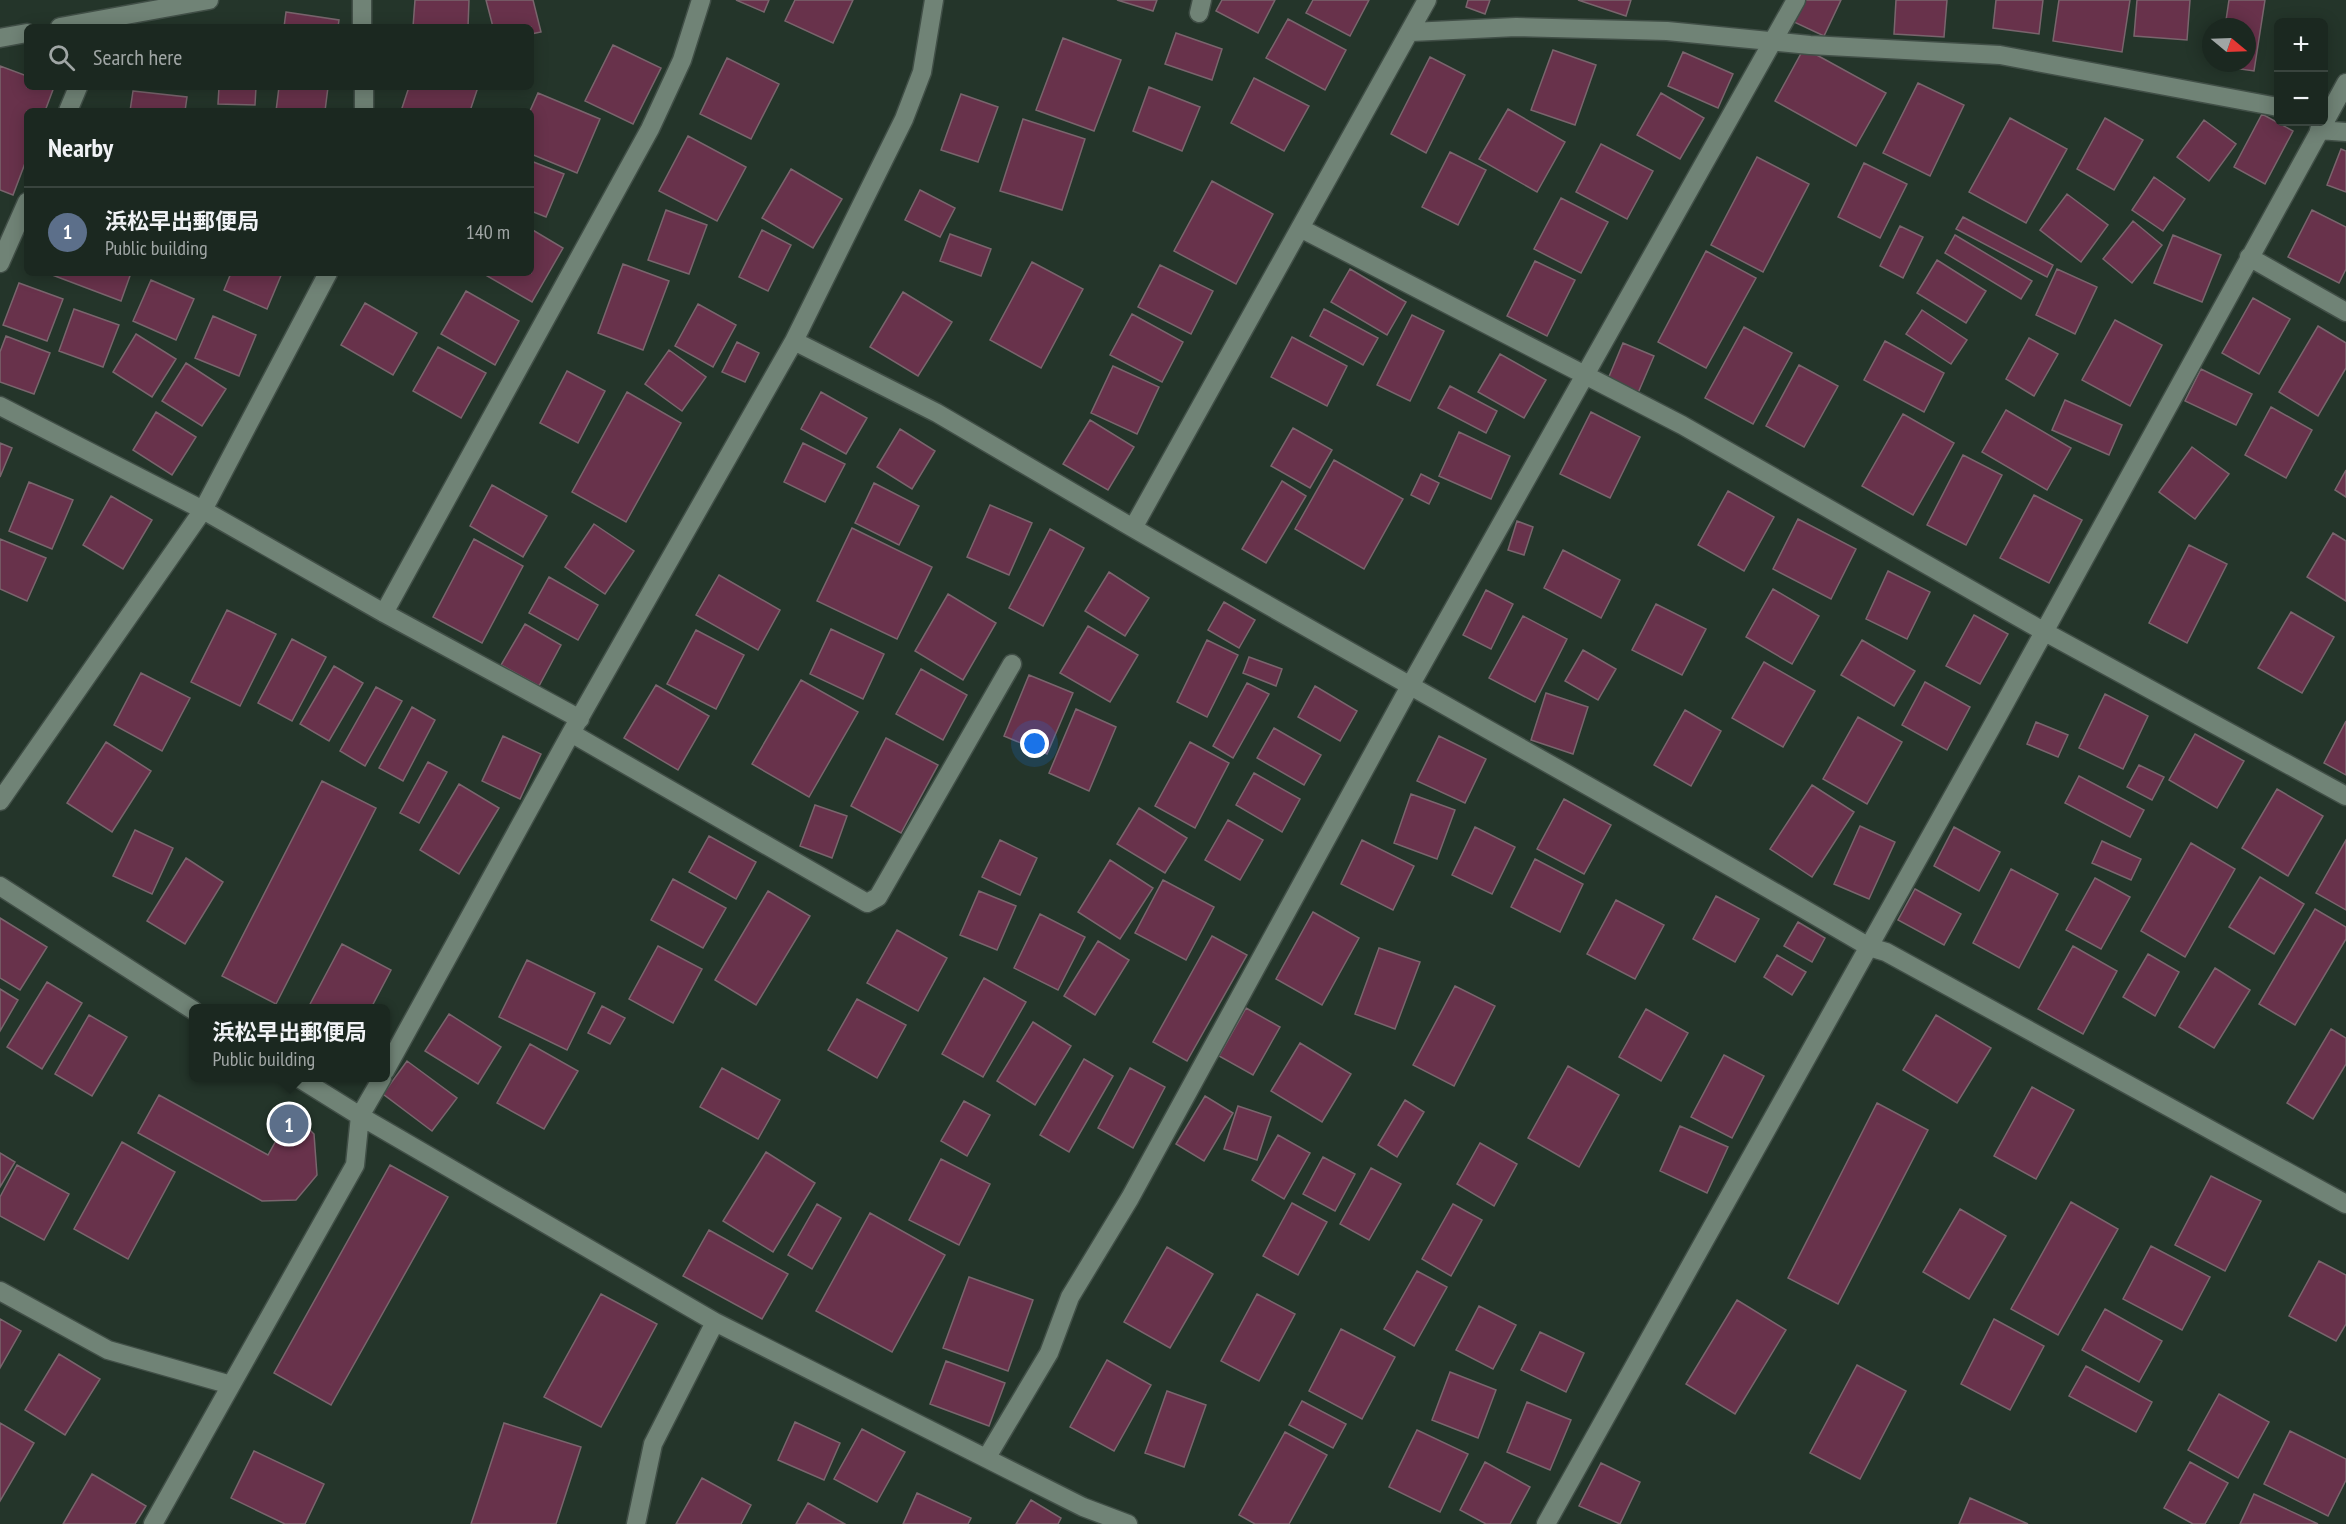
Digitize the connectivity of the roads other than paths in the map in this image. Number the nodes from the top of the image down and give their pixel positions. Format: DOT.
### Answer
graph roads {
  1 [pos="209,0"];
  2 [pos="362,0"];
  3 [pos="701,0"];
  4 [pos="934,0"];
  5 [pos="1427,0"];
  6 [pos="1796,0"];
  7 [pos="107,23"];
  8 [pos="362,24"];
  9 [pos="1411,32"];
  10 [pos="24,34"];
  11 [pos="0,38"];
  12 [pos="1772,41"];
  13 [pos="2346,83"];
  14 [pos="77,90"];
  15 [pos="364,90"];
  16 [pos="2274,106"];
  17 [pos="69,108"];
  18 [pos="364,108"];
  19 [pos="2328,114"];
  20 [pos="2328,123"];
  21 [pos="2321,126"];
  22 [pos="2346,132"];
  23 [pos="24,209"];
  24 [pos="1300,228"];
  25 [pos="2248,257"];
  26 [pos="0,263"];
  27 [pos="326,276"];
  28 [pos="2346,312"];
  29 [pos="794,341"];
  30 [pos="1585,375"];
  31 [pos="0,406"];
  32 [pos="203,510"];
  33 [pos="1133,528"];
  34 [pos="384,614"];
  35 [pos="2043,631"];
  36 [pos="1012,664"];
  37 [pos="1410,686"];
  38 [pos="576,726"];
  39 [pos="2346,796"];
  40 [pos="0,801"];
  41 [pos="0,886"];
  42 [pos="1869,947"];
  43 [pos="189,1007"];
  44 [pos="390,1062"];
  45 [pos="307,1082"];
  46 [pos="379,1082"];
  47 [pos="360,1116"];
  48 [pos="2346,1204"];
  49 [pos="0,1291"];
  50 [pos="715,1322"];
  51 [pos="231,1385"];
  52 [pos="987,1457"];
  53 [pos="153,1524"];
  54 [pos="636,1524"];
  55 [pos="1128,1524"];
  56 [pos="1546,1524"];
  1 -- 7 [label="street"];
  2 -- 8 [label="street"];
  3 -- 34 [label="street"];
  4 -- 29 [label="street"];
  5 -- 9 [label="street"];
  6 -- 12 [label="street"];
  9 -- 12 [label="street"];
  9 -- 24 [label="street"];
  10 -- 11 [label="street"];
  12 -- 16 [label="street"];
  12 -- 30 [label="street"];
  13 -- 19 [label="street"];
  14 -- 17 [label="street"];
  15 -- 18 [label="street"];
  20 -- 22 [label="street"];
  21 -- 25 [label="street"];
  23 -- 26 [label="street"];
  24 -- 30 [label="street"];
  24 -- 33 [label="street"];
  25 -- 28 [label="street"];
  25 -- 35 [label="street"];
  27 -- 32 [label="street"];
  29 -- 33 [label="street"];
  29 -- 38 [label="street"];
  30 -- 35 [label="street"];
  30 -- 37 [label="street"];
  31 -- 32 [label="street"];
  32 -- 34 [label="street"];
  32 -- 40 [label="street"];
  33 -- 37 [label="street"];
  34 -- 38 [label="street"];
  35 -- 39 [label="street"];
  35 -- 42 [label="street"];
  36 -- 38 [label="street"];
  37 -- 42 [label="street"];
  37 -- 52 [label="street"];
  38 -- 44 [label="street"];
  41 -- 43 [label="street"];
  42 -- 48 [label="street"];
  42 -- 56 [label="street"];
  45 -- 47 [label="street"];
  46 -- 47 [label="street"];
  47 -- 50 [label="street"];
  47 -- 51 [label="street"];
  49 -- 51 [label="street"];
  50 -- 52 [label="street"];
  50 -- 54 [label="street"];
  51 -- 53 [label="street"];
  52 -- 55 [label="street"];
}
